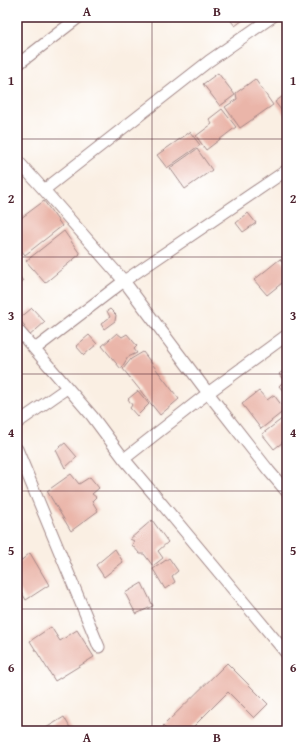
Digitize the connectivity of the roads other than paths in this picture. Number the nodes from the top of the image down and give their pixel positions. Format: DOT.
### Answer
graph roads {
  1 [pos="79,17"];
  2 [pos="272,17"];
  3 [pos="17,65"];
  4 [pos="17,160"];
  5 [pos="287,170"];
  6 [pos="44,190"];
  7 [pos="124,281"];
  8 [pos="17,329"];
  9 [pos="287,335"];
  10 [pos="35,349"];
  11 [pos="67,388"];
  12 [pos="208,393"];
  13 [pos="17,423"];
  14 [pos="17,450"];
  15 [pos="124,459"];
  16 [pos="287,492"];
  17 [pos="99,647"];
  18 [pos="287,654"];
  1 -- 3 [label="street"];
  2 -- 6 [label="street"];
  4 -- 6 [label="street"];
  5 -- 7 [label="street"];
  6 -- 7 [label="street"];
  7 -- 10 [label="street"];
  7 -- 12 [label="street"];
  8 -- 10 [label="street"];
  9 -- 12 [label="street"];
  10 -- 11 [label="street"];
  11 -- 13 [label="street"];
  11 -- 15 [label="street"];
  12 -- 15 [label="street"];
  12 -- 16 [label="street"];
  14 -- 17 [label="street"];
  15 -- 18 [label="street"];
}
